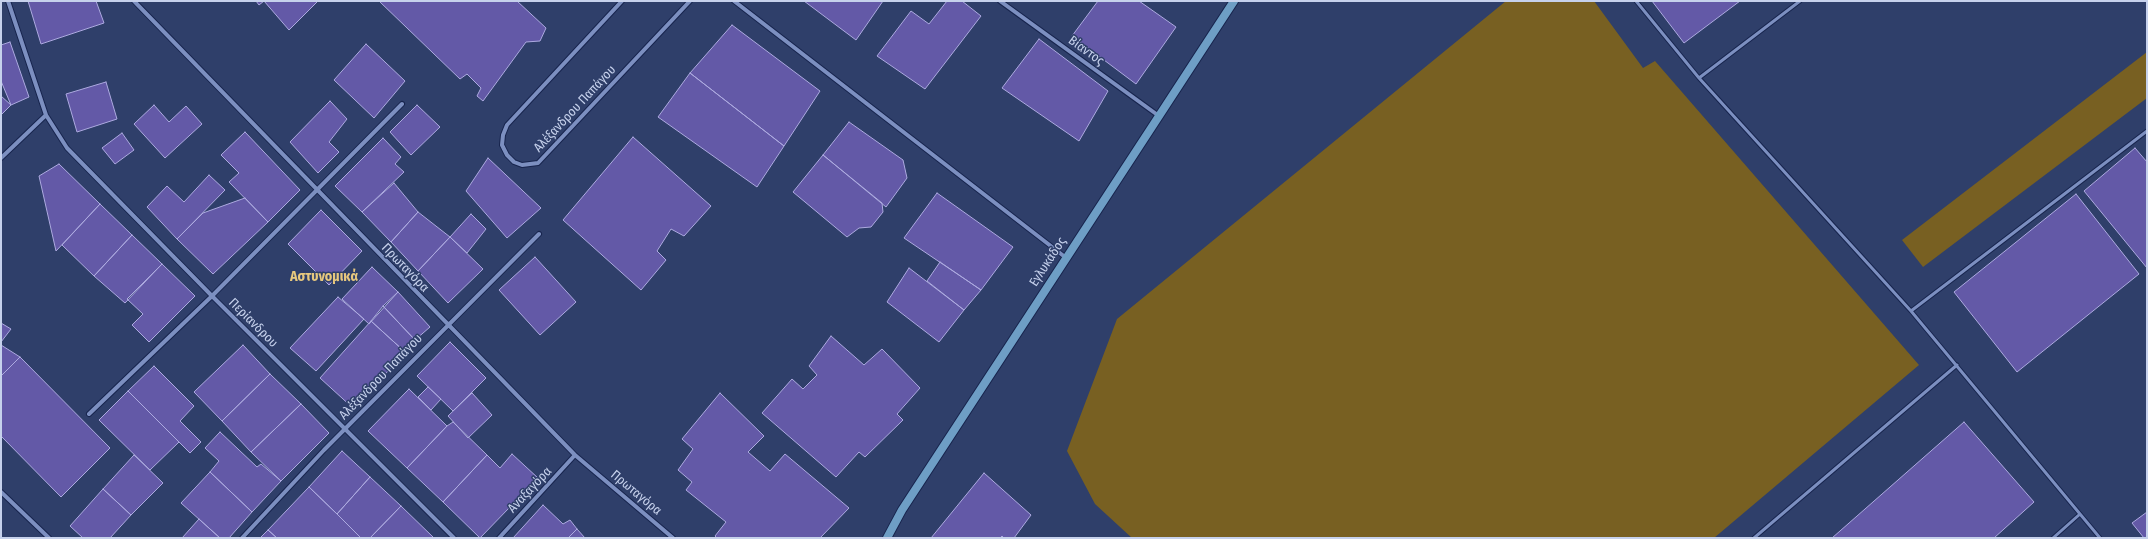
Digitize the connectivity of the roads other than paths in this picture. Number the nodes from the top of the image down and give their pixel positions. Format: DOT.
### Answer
graph roads {
  1 [pos="8,1"];
  2 [pos="134,1"];
  3 [pos="622,1"];
  4 [pos="690,1"];
  5 [pos="734,1"];
  6 [pos="1000,1"];
  7 [pos="1234,1"];
  8 [pos="1636,1"];
  9 [pos="1800,1"];
  10 [pos="1699,78"];
  11 [pos="402,104"];
  12 [pos="46,115"];
  13 [pos="1159,116"];
  14 [pos="2147,131"];
  15 [pos="1,158"];
  16 [pos="316,190"];
  17 [pos="539,234"];
  18 [pos="1065,257"];
  19 [pos="212,296"];
  20 [pos="1911,311"];
  21 [pos="446,325"];
  22 [pos="1957,365"];
  23 [pos="89,414"];
  24 [pos="344,430"];
  25 [pos="575,455"];
  26 [pos="1,492"];
  27 [pos="2080,514"];
  28 [pos="49,538"];
  29 [pos="242,538"];
  30 [pos="454,538"];
  31 [pos="499,538"];
  32 [pos="673,538"];
  33 [pos="886,538"];
  34 [pos="1754,538"];
  35 [pos="2052,538"];
  36 [pos="2100,538"];
  1 -- 12 [label="street, Περίανδρου"];
  2 -- 16 [label="street, Πρωταγόρα"];
  3 -- 4 [label="street, Αλέξανδρου Παπάγου"];
  5 -- 18 [label="street"];
  6 -- 13 [label="street, Βίαντος"];
  7 -- 13 [label="main road, Εγλυκάδος"];
  8 -- 10 [label="lane"];
  9 -- 10 [label="lane"];
  10 -- 20 [label="lane"];
  11 -- 16 [label="street"];
  12 -- 15 [label="street"];
  12 -- 19 [label="street, Περίανδρου"];
  13 -- 18 [label="main road, Εγλυκάδος"];
  14 -- 20 [label="lane"];
  16 -- 19 [label="street"];
  16 -- 21 [label="street, Πρωταγόρα"];
  17 -- 21 [label="street, Αλέξανδρου Παπάγου"];
  18 -- 33 [label="main road, Εγλυκάδος"];
  19 -- 23 [label="street"];
  19 -- 24 [label="street, Περίανδρου"];
  20 -- 22 [label="lane"];
  21 -- 24 [label="street, Αλέξανδρου Παπάγου"];
  21 -- 25 [label="street, Πρωταγόρα"];
  22 -- 27 [label="lane"];
  22 -- 34 [label="lane"];
  24 -- 29 [label="street, Αλέξανδρου Παπάγου"];
  24 -- 30 [label="street, Περίανδρου"];
  25 -- 31 [label="street, Αναξαγόρα"];
  25 -- 32 [label="street, Πρωταγόρα"];
  26 -- 28 [label="street"];
  27 -- 35 [label="lane"];
  27 -- 36 [label="lane"];
}
